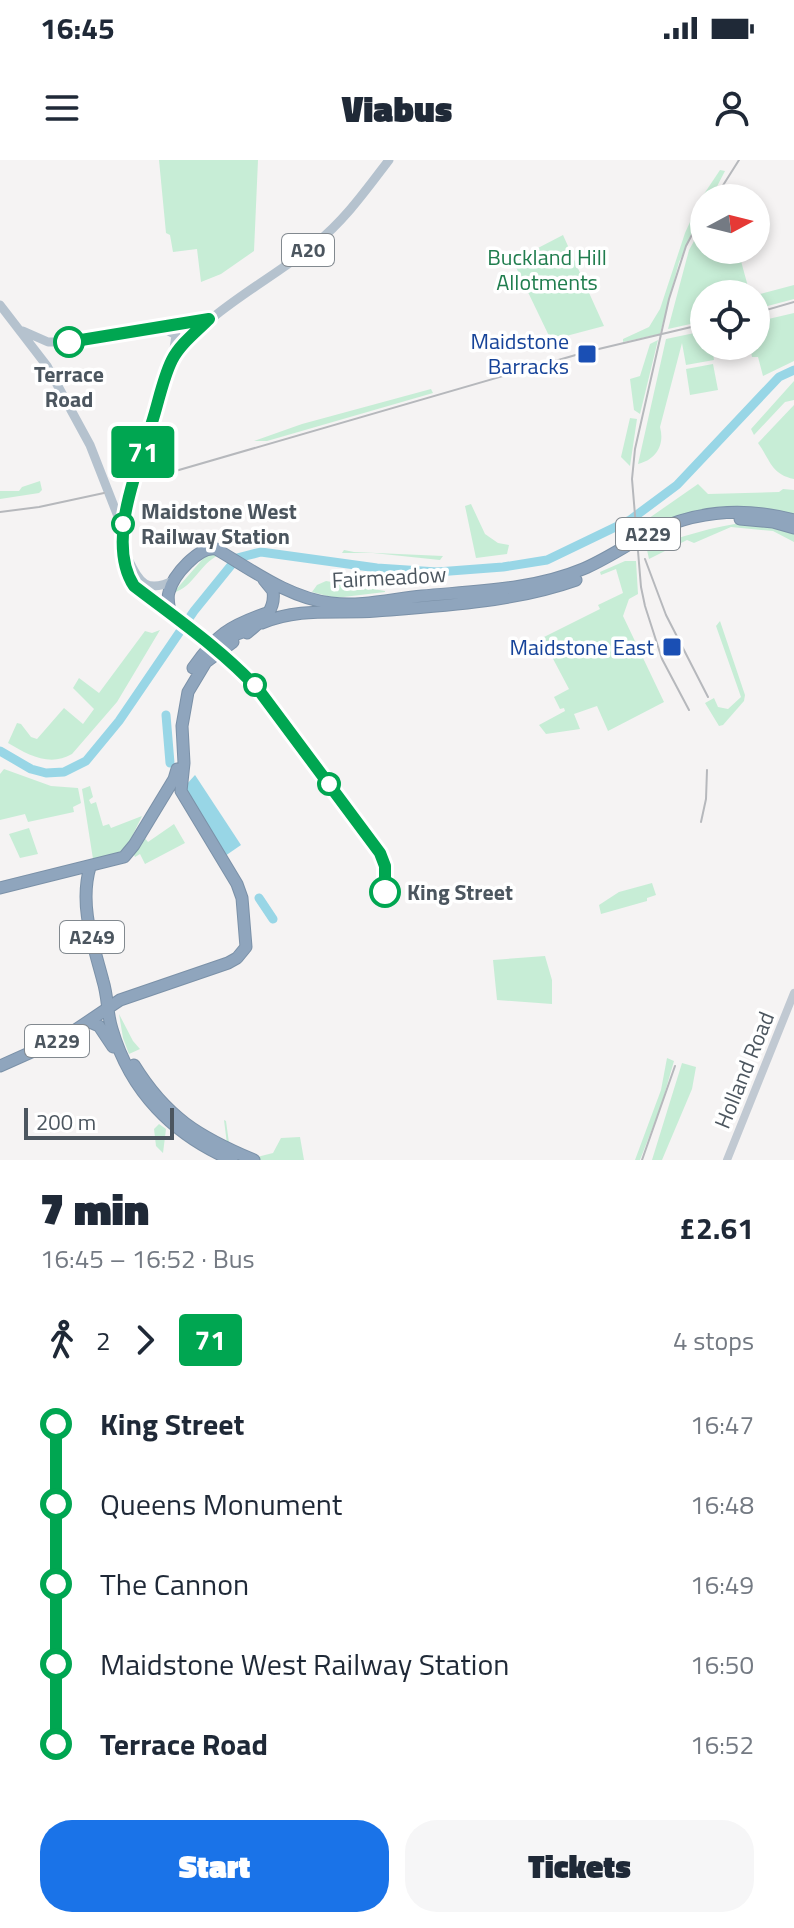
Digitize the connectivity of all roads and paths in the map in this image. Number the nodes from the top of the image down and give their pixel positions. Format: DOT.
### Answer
graph roads {
  1 [pos="389,160"];
  2 [pos="0,305"];
  3 [pos="209,319"];
  4 [pos="163,328"];
  5 [pos="20,330"];
  6 [pos="48,342"];
  7 [pos="37,353"];
  8 [pos="172,360"];
  9 [pos="128,499"];
  10 [pos="113,502"];
  11 [pos="794,520"];
  12 [pos="794,528"];
  13 [pos="122,537"];
  14 [pos="125,552"];
  15 [pos="256,573"];
  16 [pos="175,580"];
  17 [pos="480,595"];
  18 [pos="328,603"];
  19 [pos="171,612"];
  20 [pos="269,612"];
  21 [pos="256,626"];
  22 [pos="209,642"];
  23 [pos="182,797"];
  24 [pos="159,801"];
  25 [pos="90,867"];
  26 [pos="0,888"];
  27 [pos="794,993"];
  28 [pos="110,1010"];
  29 [pos="90,1022"];
  30 [pos="121,1057"];
  31 [pos="0,1066"];
  32 [pos="161,1109"];
  33 [pos="232,1160"];
  34 [pos="254,1160"];
  35 [pos="727,1160"];
  1 -- 3 [label="main road, A20"];
  2 -- 5 [label="main road"];
  3 -- 4 [label="main road, A20"];
  3 -- 8 [label="main road, A20"];
  4 -- 6 [label="main road, A20"];
  4 -- 8 [label="main road"];
  5 -- 6 [label="main road"];
  5 -- 7 [label="main road"];
  6 -- 7 [label="main road"];
  7 -- 10 [label="main road, A20"];
  8 -- 9 [label="main road, A20"];
  9 -- 10 [label="main road"];
  9 -- 13 [label="main road, A20"];
  10 -- 13 [label="main road, A20"];
  11 -- 17 [label="highway, A229"];
  12 -- 17 [label="highway, A229"];
  13 -- 14 [label="main road, A20"];
  14 -- 16 [label="main road, A20"];
  14 -- 19 [label="main road, A20"];
  15 -- 16 [label="highway, A229"];
  15 -- 18 [label="highway, Fairmeadow / A229"];
  15 -- 20 [label="highway"];
  16 -- 19 [label="highway"];
  17 -- 18 [label="highway, Fairmeadow / A229"];
  17 -- 21 [label="highway, Fairmeadow / A229"];
  18 -- 20 [label="highway"];
  19 -- 22 [label="highway"];
  20 -- 21 [label="highway, A229"];
  20 -- 22 [label="highway"];
  21 -- 22 [label="highway, A229"];
  21 -- 23 [label="highway, A229"];
  22 -- 24 [label="highway"];
  23 -- 24 [label="highway"];
  23 -- 28 [label="highway, A229"];
  24 -- 25 [label="highway"];
  25 -- 26 [label="highway"];
  25 -- 28 [label="highway, A249"];
  27 -- 35 [label="main road, Holland Road"];
  28 -- 29 [label="highway, A229"];
  28 -- 30 [label="highway, A249"];
  28 -- 32 [label="highway, A249"];
  29 -- 30 [label="highway, A249"];
  29 -- 31 [label="highway, A229"];
  30 -- 32 [label="highway, A249"];
  32 -- 33 [label="highway, A249"];
  32 -- 34 [label="highway, A249"];
}
